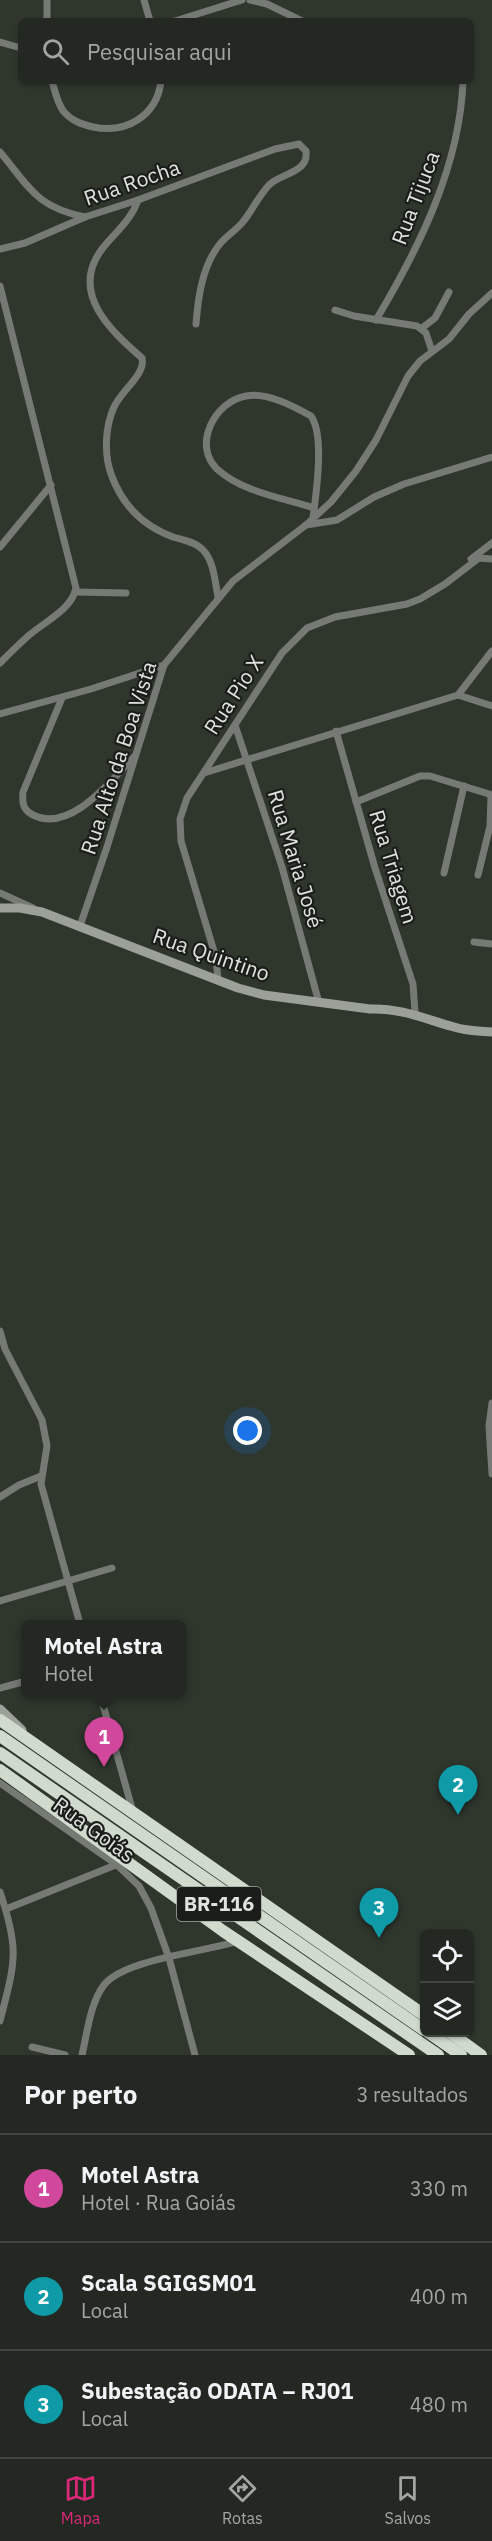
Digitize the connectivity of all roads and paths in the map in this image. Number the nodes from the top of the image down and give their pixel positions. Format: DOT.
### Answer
graph roads {
  1 [pos="48,0"];
  2 [pos="144,0"];
  3 [pos="242,0"];
  4 [pos="250,0"];
  5 [pos="47,18"];
  6 [pos="149,18"];
  7 [pos="184,18"];
  8 [pos="296,18"];
  9 [pos="0,42"];
  10 [pos="18,47"];
  11 [pos="53,84"];
  12 [pos="160,84"];
  13 [pos="463,84"];
  14 [pos="0,152"];
  15 [pos="138,200"];
  16 [pos="85,217"];
  17 [pos="0,249"];
  18 [pos="0,286"];
  19 [pos="449,292"];
  20 [pos="492,293"];
  21 [pos="335,310"];
  22 [pos="376,320"];
  23 [pos="196,324"];
  24 [pos="422,328"];
  25 [pos="432,351"];
  26 [pos="492,457"];
  27 [pos="51,485"];
  28 [pos="314,508"];
  29 [pos="313,518"];
  30 [pos="306,525"];
  31 [pos="492,543"];
  32 [pos="0,547"];
  33 [pos="492,559"];
  34 [pos="466,569"];
  35 [pos="75,592"];
  36 [pos="126,593"];
  37 [pos="218,597"];
  38 [pos="492,651"];
  39 [pos="0,663"];
  40 [pos="164,665"];
  41 [pos="458,695"];
  42 [pos="62,698"];
  43 [pos="491,704"];
  44 [pos="0,714"];
  45 [pos="235,725"];
  46 [pos="336,731"];
  47 [pos="137,754"];
  48 [pos="246,759"];
  49 [pos="204,773"];
  50 [pos="464,786"];
  51 [pos="492,795"];
  52 [pos="356,802"];
  53 [pos="444,873"];
  54 [pos="478,875"];
  55 [pos="0,893"];
  56 [pos="0,908"];
  57 [pos="42,912"];
  58 [pos="80,926"];
  59 [pos="474,942"];
  60 [pos="492,944"];
  61 [pos="218,980"];
  62 [pos="319,1003"];
  63 [pos="415,1013"];
  64 [pos="492,1032"];
  65 [pos="0,1331"];
  66 [pos="3,1350"];
  67 [pos="492,1404"];
  68 [pos="492,1474"];
  69 [pos="41,1476"];
  70 [pos="0,1497"];
  71 [pos="112,1568"];
  72 [pos="68,1580"];
  73 [pos="0,1601"];
  74 [pos="79,1620"];
  75 [pos="21,1682"];
  76 [pos="0,1688"];
  77 [pos="101,1698"];
  78 [pos="0,1709"];
  79 [pos="0,1720"];
  80 [pos="0,1734"];
  81 [pos="39,1746"];
  82 [pos="0,1753"];
  83 [pos="0,1770"];
  84 [pos="0,1783"];
  85 [pos="105,1795"];
  86 [pos="134,1812"];
  87 [pos="120,1862"];
  88 [pos="0,1892"];
  89 [pos="6,1908"];
  90 [pos="238,1941"];
  91 [pos="170,1958"];
  92 [pos="420,2012"];
  93 [pos="0,2021"];
  94 [pos="420,2027"];
  95 [pos="435,2037"];
  96 [pos="456,2037"];
  97 [pos="32,2047"];
  98 [pos="65,2055"];
  99 [pos="82,2055"];
  100 [pos="195,2055"];
  101 [pos="409,2055"];
  102 [pos="438,2055"];
  103 [pos="461,2055"];
  104 [pos="481,2055"];
  1 -- 5 [label="street"];
  2 -- 6 [label="street"];
  3 -- 7 [label="street"];
  4 -- 8 [label="street"];
  9 -- 10 [label="street"];
  11 -- 12 [label="street"];
  13 -- 22 [label="street, Rua Tijuca"];
  14 -- 16 [label="street"];
  15 -- 16 [label="street, Rua Rocha"];
  15 -- 23 [label="street, Rua Rocha"];
  15 -- 37 [label="street"];
  16 -- 17 [label="street, Rua Rocha"];
  18 -- 27 [label="street"];
  19 -- 24 [label="street"];
  20 -- 25 [label="street, Rua Alto da Boa Vista"];
  21 -- 22 [label="street"];
  22 -- 24 [label="street"];
  24 -- 25 [label="street"];
  25 -- 29 [label="street, Rua Alto da Boa Vista"];
  26 -- 30 [label="street"];
  27 -- 32 [label="street"];
  27 -- 35 [label="street"];
  28 -- 28 [label="street"];
  28 -- 29 [label="street"];
  29 -- 30 [label="street, Rua Alto da Boa Vista"];
  30 -- 37 [label="street, Rua Alto da Boa Vista"];
  31 -- 34 [label="street"];
  33 -- 34 [label="street, Rua Pio X"];
  34 -- 45 [label="street, Rua Pio X"];
  35 -- 36 [label="street"];
  35 -- 39 [label="street"];
  37 -- 40 [label="street, Rua Alto da Boa Vista"];
  38 -- 41 [label="street"];
  40 -- 42 [label="street"];
  40 -- 47 [label="street, Rua Alto da Boa Vista"];
  41 -- 43 [label="street"];
  41 -- 46 [label="street"];
  42 -- 44 [label="street"];
  42 -- 47 [label="street"];
  45 -- 48 [label="street, Rua Maria José"];
  45 -- 49 [label="street, Rua Pio X"];
  46 -- 48 [label="street"];
  46 -- 52 [label="street, Rua Triagem"];
  47 -- 58 [label="street, Rua Alto da Boa Vista"];
  48 -- 49 [label="street"];
  48 -- 62 [label="street, Rua Maria José"];
  49 -- 61 [label="street, Rua Pio X"];
  50 -- 51 [label="street"];
  50 -- 52 [label="street"];
  50 -- 53 [label="street"];
  51 -- 54 [label="street"];
  52 -- 63 [label="street, Rua Triagem"];
  55 -- 57 [label="street, Rua Quintino"];
  56 -- 57 [label="main road"];
  57 -- 58 [label="main road, Rua Quintino"];
  58 -- 61 [label="main road, Rua Quintino"];
  59 -- 60 [label="street"];
  61 -- 62 [label="main road, Rua Quintino"];
  62 -- 63 [label="main road, Rua Quintino"];
  63 -- 64 [label="main road, Rua Quintino"];
  65 -- 66 [label="street"];
  66 -- 69 [label="street"];
  67 -- 68 [label="street"];
  69 -- 70 [label="street"];
  69 -- 72 [label="street"];
  71 -- 72 [label="street"];
  72 -- 73 [label="street"];
  72 -- 74 [label="street"];
  75 -- 76 [label="street"];
  77 -- 86 [label="street, Rua Goiás"];
  78 -- 81 [label="main road"];
  79 -- 81 [label="highway, BR-116"];
  80 -- 85 [label="highway"];
  80 -- 94 [label="highway, BR-116"];
  81 -- 85 [label="highway, BR-116"];
  82 -- 102 [label="highway, BR-116"];
  83 -- 87 [label="highway, BR-116"];
  84 -- 87 [label="street, Rua Goiás"];
  85 -- 86 [label="highway, BR-116"];
  86 -- 92 [label="highway, BR-116"];
  87 -- 89 [label="street"];
  87 -- 90 [label="highway, BR-116"];
  87 -- 91 [label="street, Rua Goiás"];
  88 -- 89 [label="street"];
  89 -- 93 [label="street"];
  90 -- 91 [label="street"];
  90 -- 101 [label="highway, BR-116"];
  91 -- 99 [label="street"];
  91 -- 100 [label="street, Rua Goiás"];
  95 -- 103 [label="highway, BR-116"];
  96 -- 104 [label="highway"];
  97 -- 98 [label="street"];
}
